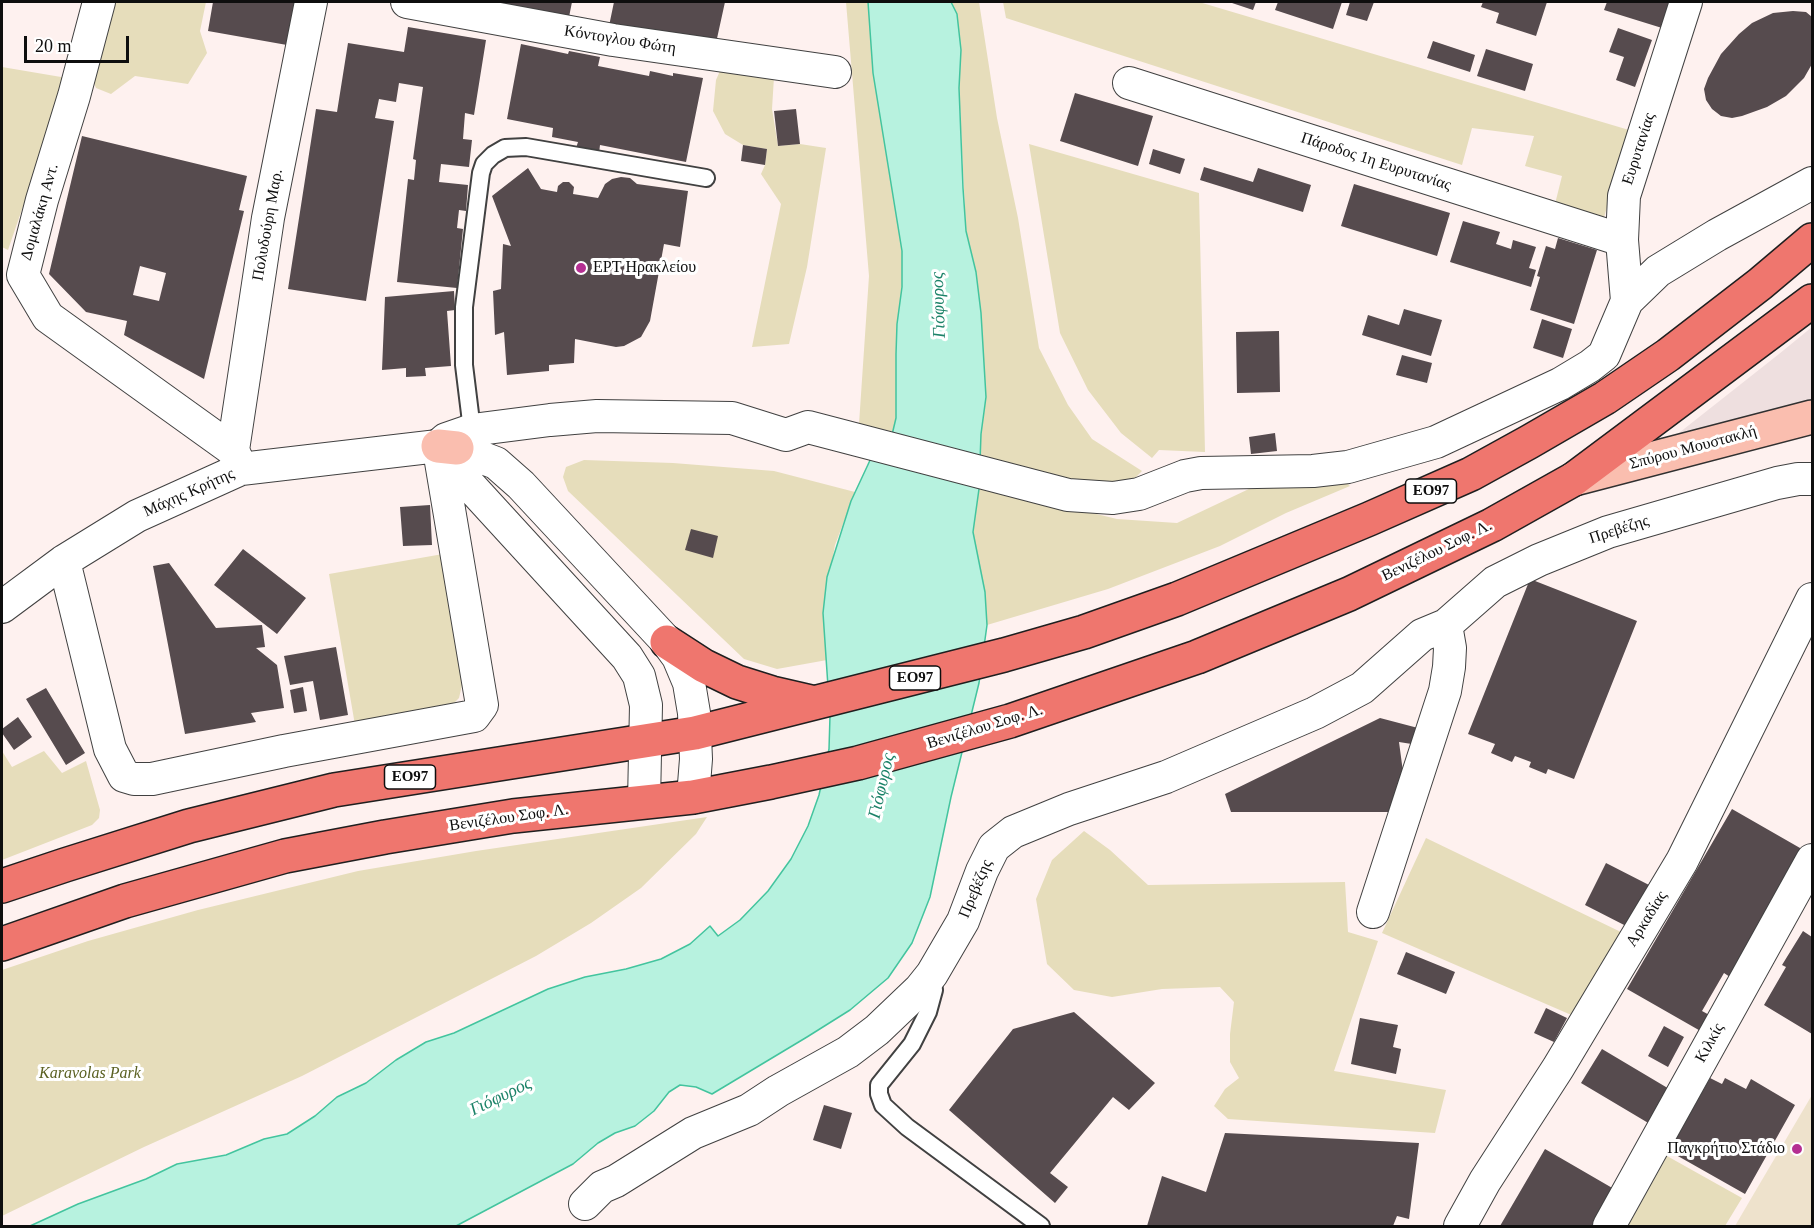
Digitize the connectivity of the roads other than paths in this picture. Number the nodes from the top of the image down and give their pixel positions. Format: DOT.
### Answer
graph roads {
  1 [pos="99,2"];
  2 [pos="310,2"];
  3 [pos="407,2"];
  4 [pos="1686,2"];
  5 [pos="835,72"];
  6 [pos="1129,83"];
  7 [pos="706,178"];
  8 [pos="1812,183"];
  9 [pos="1622,240"];
  10 [pos="1812,240"];
  11 [pos="12,273"];
  12 [pos="1627,301"];
  13 [pos="1812,301"];
  14 [pos="1812,417"];
  15 [pos="456,441"];
  16 [pos="237,460"];
  17 [pos="1575,479"];
  18 [pos="1812,479"];
  19 [pos="64,561"];
  20 [pos="1812,599"];
  21 [pos="2,607"];
  22 [pos="1446,624"];
  23 [pos="667,642"];
  24 [pos="821,702"];
  25 [pos="695,732"];
  26 [pos="644,742"];
  27 [pos="693,796"];
  28 [pos="644,802"];
  29 [pos="1812,860"];
  30 [pos="2,886"];
  31 [pos="1373,912"];
  32 [pos="2,944"];
  33 [pos="932,974"];
  34 [pos="585,1204"];
  35 [pos="1041,1227"];
  36 [pos="1460,1227"];
  37 [pos="1609,1227"];
  1 -- 11 [label="street, Δομαλάκη Αντ."];
  2 -- 16 [label="street, Πολυδούρη Μαρ."];
  3 -- 5 [label="street, Κόντογλου Φώτη"];
  4 -- 9 [label="street, Ευρυτανίας"];
  6 -- 9 [label="street, Πάροδος 1η Ευρυτανίας"];
  7 -- 15 [label="lane"];
  8 -- 12 [label="street"];
  9 -- 12 [label="street, Ευρυτανίας"];
  10 -- 24 [label="main road, ΕΟ97"];
  11 -- 16 [label="street, Δομαλάκη Αντ."];
  12 -- 15 [label="street, Μάχης Κρήτης"];
  13 -- 17 [label="main road, Βενιζέλου Σοφ. Λ."];
  14 -- 17 [label="main road, Σπύρου Μουστακλή"];
  15 -- 16 [label="street, Μάχης Κρήτης"];
  15 -- 19 [label="street"];
  15 -- 23 [label="street"];
  15 -- 26 [label="street"];
  16 -- 19 [label="street, Μάχης Κρήτης"];
  17 -- 27 [label="main road, Βενιζέλου Σοφ. Λ."];
  18 -- 22 [label="street, Πρεβέζης"];
  19 -- 21 [label="street, Μάχης Κρήτης"];
  20 -- 36 [label="street, Αρκαδίας"];
  22 -- 31 [label="street"];
  22 -- 33 [label="street, Πρεβέζης"];
  23 -- 24 [label="main road"];
  23 -- 25 [label="street"];
  24 -- 25 [label="main road, ΕΟ97"];
  25 -- 26 [label="main road, ΕΟ97"];
  25 -- 27 [label="street"];
  26 -- 28 [label="street"];
  26 -- 30 [label="main road, ΕΟ97"];
  27 -- 28 [label="main road, Βενιζέλου Σοφ. Λ."];
  28 -- 32 [label="main road, Βενιζέλου Σοφ. Λ."];
  29 -- 37 [label="street, Κιλκίς"];
  33 -- 34 [label="street, Πρεβέζης"];
  33 -- 35 [label="lane"];
}
